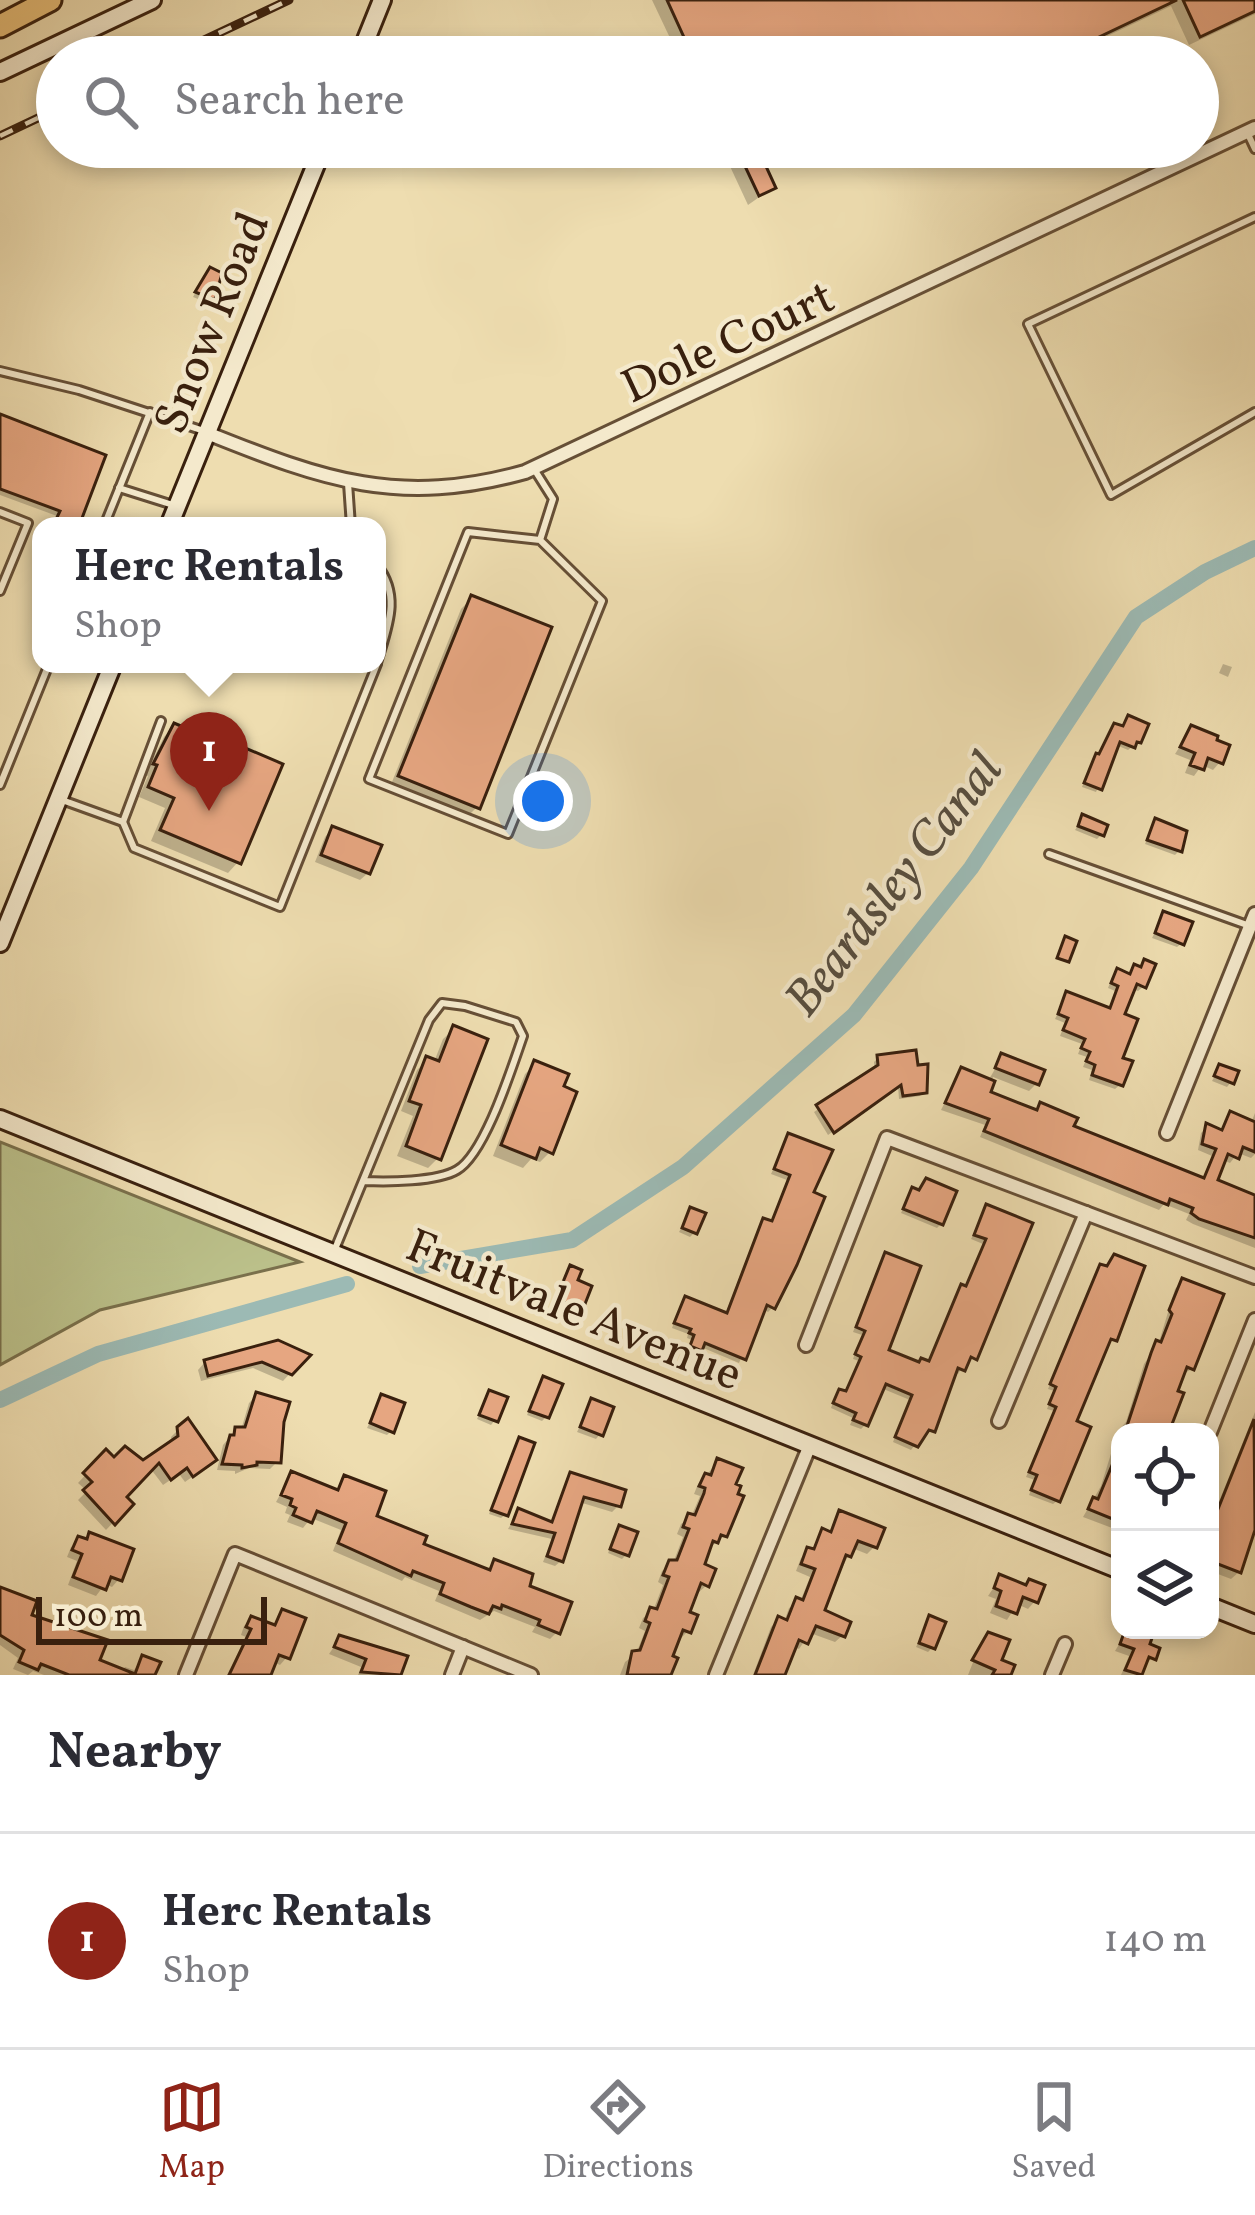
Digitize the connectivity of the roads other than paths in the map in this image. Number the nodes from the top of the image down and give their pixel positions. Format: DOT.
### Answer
graph roads {
  1 [pos="50,0"];
  2 [pos="152,0"];
  3 [pos="382,0"];
  4 [pos="0,26"];
  5 [pos="76,36"];
  6 [pos="367,36"];
  7 [pos="36,55"];
  8 [pos="0,72"];
  9 [pos="1251,130"];
  10 [pos="1219,145"];
  11 [pos="1255,149"];
  12 [pos="314,168"];
  13 [pos="1171,168"];
  14 [pos="1255,217"];
  15 [pos="0,371"];
  16 [pos="150,412"];
  17 [pos="1255,412"];
  18 [pos="207,433"];
  19 [pos="534,469"];
  20 [pos="348,483"];
  21 [pos="119,488"];
  22 [pos="177,507"];
  23 [pos="0,512"];
  24 [pos="108,517"];
  25 [pos="173,517"];
  26 [pos="350,517"];
  27 [pos="540,540"];
  28 [pos="386,576"];
  29 [pos="0,591"];
  30 [pos="386,632"];
  31 [pos="45,673"];
  32 [pos="109,673"];
  33 [pos="373,673"];
  34 [pos="161,722"];
  35 [pos="0,785"];
  36 [pos="59,798"];
  37 [pos="123,822"];
  38 [pos="1048,854"];
  39 [pos="1252,920"];
  40 [pos="0,943"];
  41 [pos="0,1119"];
  42 [pos="1167,1133"];
  43 [pos="364,1181"];
  44 [pos="1086,1213"];
  45 [pos="333,1252"];
  46 [pos="1255,1277"];
  47 [pos="1255,1319"];
  48 [pos="806,1345"];
  49 [pos="999,1421"];
  50 [pos="1214,1423"];
  51 [pos="810,1445"];
  52 [pos="1111,1566"];
  53 [pos="1219,1610"];
  54 [pos="1255,1624"];
  55 [pos="1065,1644"];
  56 [pos="464,1647"];
  57 [pos="185,1675"];
  58 [pos="452,1675"];
  59 [pos="531,1675"];
  60 [pos="716,1675"];
  61 [pos="1052,1675"];
  1 -- 4 [label="highway"];
  2 -- 5 [label="main road"];
  3 -- 6 [label="main road"];
  7 -- 8 [label="main road"];
  9 -- 10 [label="street, Dole Court"];
  9 -- 11 [label="lane"];
  12 -- 18 [label="main road, Snow Road"];
  13 -- 19 [label="street, Dole Court"];
  14 -- 17 [label="lane"];
  15 -- 16 [label="lane"];
  16 -- 18 [label="lane"];
  16 -- 21 [label="lane"];
  18 -- 20 [label="street, Dole Court"];
  18 -- 22 [label="main road, Snow Road"];
  19 -- 20 [label="street, Dole Court"];
  19 -- 27 [label="lane"];
  20 -- 26 [label="lane"];
  21 -- 22 [label="lane"];
  21 -- 24 [label="lane"];
  22 -- 25 [label="main road, Snow Road"];
  23 -- 29 [label="lane"];
  27 -- 27 [label="lane"];
  28 -- 30 [label="lane"];
  31 -- 35 [label="lane"];
  32 -- 36 [label="main road"];
  33 -- 37 [label="lane"];
  34 -- 37 [label="lane"];
  36 -- 37 [label="lane"];
  36 -- 40 [label="main road"];
  38 -- 39 [label="lane"];
  39 -- 42 [label="street"];
  41 -- 45 [label="main road, Fruitvale Avenue"];
  43 -- 43 [label="lane"];
  43 -- 45 [label="lane"];
  44 -- 46 [label="street"];
  44 -- 48 [label="street"];
  44 -- 49 [label="street"];
  45 -- 51 [label="main road, Fruitvale Avenue"];
  47 -- 50 [label="street"];
  51 -- 52 [label="main road, Fruitvale Avenue"];
  51 -- 60 [label="street"];
  53 -- 54 [label="main road"];
  55 -- 61 [label="street"];
  56 -- 57 [label="street"];
  56 -- 58 [label="street"];
  56 -- 59 [label="street"];
}
